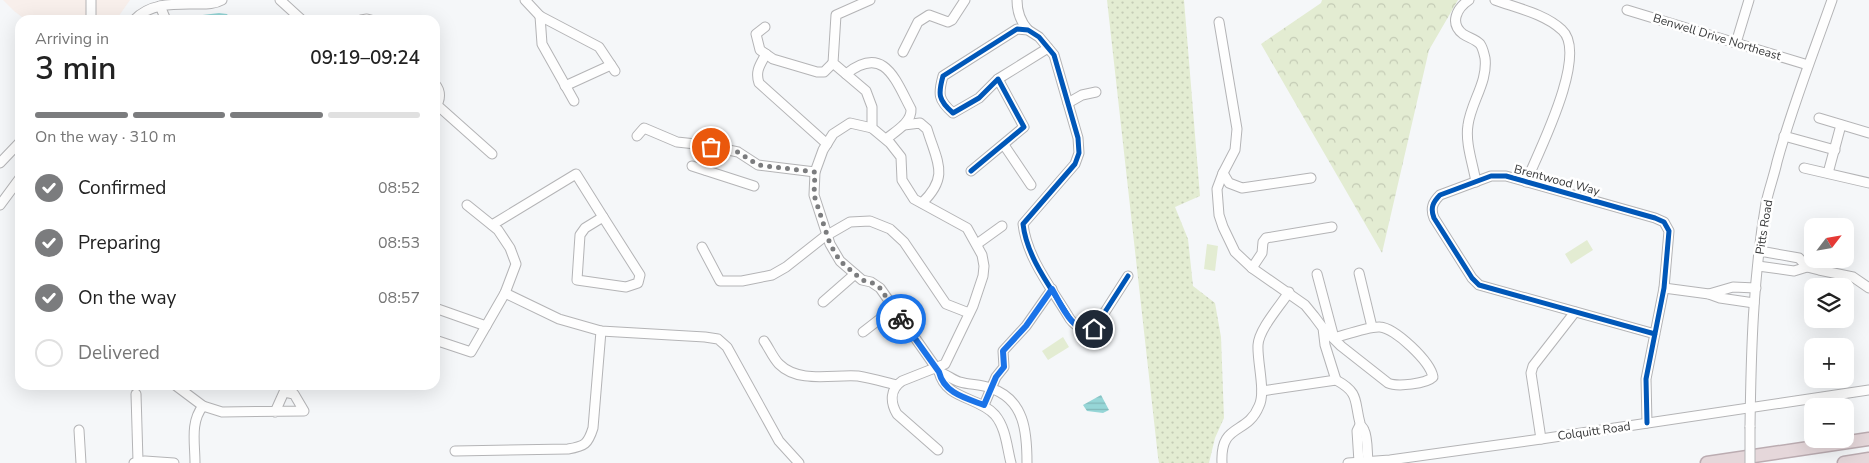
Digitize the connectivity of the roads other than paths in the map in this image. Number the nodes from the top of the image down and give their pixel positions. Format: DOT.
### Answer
graph roads {
  1 [pos="91,0"];
  2 [pos="222,0"];
  3 [pos="280,0"];
  4 [pos="525,0"];
  5 [pos="870,0"];
  6 [pos="965,0"];
  7 [pos="1017,0"];
  8 [pos="1469,0"];
  9 [pos="1495,0"];
  10 [pos="1749,0"];
  11 [pos="1832,0"];
  12 [pos="160,6"];
  13 [pos="1627,10"];
  14 [pos="91,15"];
  15 [pos="141,15"];
  16 [pos="164,15"];
  17 [pos="296,15"];
  18 [pos="540,16"];
  19 [pos="1218,22"];
  20 [pos="765,27"];
  21 [pos="1028,30"];
  22 [pos="1736,42"];
  23 [pos="1048,48"];
  24 [pos="903,52"];
  25 [pos="766,54"];
  26 [pos="833,63"];
  27 [pos="1808,65"];
  28 [pos="846,74"];
  29 [pos="998,79"];
  30 [pos="565,86"];
  31 [pos="1096,92"];
  32 [pos="574,101"];
  33 [pos="1068,103"];
  34 [pos="440,109"];
  35 [pos="1819,118"];
  36 [pos="904,125"];
  37 [pos="1842,125"];
  38 [pos="872,128"];
  39 [pos="1869,133"];
  40 [pos="638,136"];
  41 [pos="1784,136"];
  42 [pos="886,140"];
  43 [pos="826,144"];
  44 [pos="1004,145"];
  45 [pos="15,147"];
  46 [pos="711,147"];
  47 [pos="1835,150"];
  48 [pos="492,154"];
  49 [pos="0,163"];
  50 [pos="692,166"];
  51 [pos="1804,168"];
  52 [pos="705,170"];
  53 [pos="971,171"];
  54 [pos="815,172"];
  55 [pos="1828,172"];
  56 [pos="1223,173"];
  57 [pos="1311,178"];
  58 [pos="1476,182"];
  59 [pos="1526,182"];
  60 [pos="1869,183"];
  61 [pos="15,185"];
  62 [pos="1031,185"];
  63 [pos="754,186"];
  64 [pos="922,203"];
  65 [pos="0,205"];
  66 [pos="467,205"];
  67 [pos="604,217"];
  68 [pos="492,225"];
  69 [pos="1002,226"];
  70 [pos="1332,227"];
  71 [pos="827,235"];
  72 [pos="977,244"];
  73 [pos="702,247"];
  74 [pos="1760,251"];
  75 [pos="1804,264"];
  76 [pos="1758,266"];
  77 [pos="1252,268"];
  78 [pos="1804,268"];
  79 [pos="1812,268"];
  80 [pos="1359,273"];
  81 [pos="855,274"];
  82 [pos="1317,274"];
  83 [pos="1128,276"];
  84 [pos="1664,288"];
  85 [pos="1756,288"];
  86 [pos="1869,288"];
  87 [pos="1052,289"];
  88 [pos="1289,292"];
  89 [pos="505,293"];
  90 [pos="1709,294"];
  91 [pos="823,302"];
  92 [pos="1754,304"];
  93 [pos="894,308"];
  94 [pos="440,310"];
  95 [pos="1576,312"];
  96 [pos="970,314"];
  97 [pos="486,326"];
  98 [pos="1372,327"];
  99 [pos="1322,328"];
  100 [pos="602,331"];
  101 [pos="864,332"];
  102 [pos="1655,334"];
  103 [pos="1334,338"];
  104 [pos="764,341"];
  105 [pos="440,342"];
  106 [pos="937,370"];
  107 [pos="1336,380"];
  108 [pos="896,385"];
  109 [pos="991,388"];
  110 [pos="182,390"];
  111 [pos="1869,390"];
  112 [pos="1262,391"];
  113 [pos="136,394"];
  114 [pos="984,405"];
  115 [pos="203,406"];
  116 [pos="1751,407"];
  117 [pos="275,412"];
  118 [pos="1646,423"];
  119 [pos="79,430"];
  120 [pos="1541,439"];
  121 [pos="1869,439"];
  122 [pos="938,450"];
  123 [pos="455,451"];
  124 [pos="1869,459"];
  125 [pos="136,462"];
  126 [pos="1363,462"];
  127 [pos="81,463"];
  128 [pos="174,463"];
  129 [pos="195,463"];
  130 [pos="799,463"];
  131 [pos="1011,463"];
  132 [pos="1027,463"];
  133 [pos="1222,463"];
  134 [pos="1348,463"];
  135 [pos="1707,463"];
  136 [pos="1750,463"];
  137 [pos="1844,463"];
  1 -- 14 [label="street"];
  2 -- 12 [label="street"];
  3 -- 17 [label="street"];
  4 -- 18 [label="street"];
  5 -- 26 [label="street"];
  6 -- 24 [label="street"];
  7 -- 21 [label="street"];
  8 -- 58 [label="street"];
  9 -- 59 [label="street"];
  10 -- 22 [label="street"];
  11 -- 27 [label="street, Pitts Road"];
  12 -- 15 [label="street"];
  12 -- 16 [label="street"];
  13 -- 22 [label="street, Benwell Drive Northeast"];
  18 -- 30 [label="street"];
  18 -- 30 [label="street"];
  19 -- 56 [label="street"];
  20 -- 25 [label="street"];
  21 -- 23 [label="street"];
  21 -- 29 [label="street"];
  22 -- 27 [label="street, Benwell Drive Northeast"];
  23 -- 29 [label="street"];
  23 -- 33 [label="street"];
  25 -- 26 [label="street"];
  25 -- 43 [label="street"];
  26 -- 28 [label="street"];
  27 -- 41 [label="street, Pitts Road"];
  28 -- 36 [label="street"];
  28 -- 38 [label="street"];
  29 -- 44 [label="street"];
  30 -- 32 [label="street"];
  31 -- 33 [label="street"];
  33 -- 87 [label="street"];
  34 -- 48 [label="street"];
  35 -- 37 [label="street"];
  36 -- 42 [label="street"];
  36 -- 64 [label="street"];
  37 -- 39 [label="street"];
  37 -- 47 [label="street"];
  38 -- 42 [label="street"];
  38 -- 43 [label="street"];
  40 -- 46 [label="street"];
  41 -- 47 [label="street"];
  41 -- 74 [label="street, Pitts Road"];
  42 -- 64 [label="street"];
  43 -- 54 [label="street"];
  44 -- 53 [label="street"];
  44 -- 62 [label="street"];
  45 -- 49 [label="street"];
  46 -- 52 [label="street"];
  46 -- 54 [label="street"];
  47 -- 55 [label="street"];
  50 -- 52 [label="street"];
  51 -- 55 [label="street"];
  52 -- 63 [label="street"];
  54 -- 71 [label="street"];
  55 -- 60 [label="street"];
  56 -- 57 [label="street"];
  56 -- 77 [label="street"];
  58 -- 59 [label="street, Brentwood Way"];
  58 -- 95 [label="street, Brentwood Way"];
  59 -- 84 [label="street, Brentwood Way"];
  61 -- 65 [label="street"];
  64 -- 72 [label="street"];
  66 -- 68 [label="street"];
  67 -- 67 [label="street"];
  67 -- 68 [label="street"];
  68 -- 89 [label="street"];
  69 -- 72 [label="street"];
  70 -- 77 [label="street"];
  71 -- 73 [label="street"];
  71 -- 81 [label="street"];
  71 -- 96 [label="street"];
  72 -- 96 [label="street"];
  74 -- 75 [label="street"];
  74 -- 76 [label="street, Pitts Road"];
  76 -- 78 [label="street"];
  76 -- 85 [label="street, Pitts Road"];
  77 -- 88 [label="street"];
  79 -- 86 [label="street"];
  80 -- 98 [label="street"];
  81 -- 91 [label="street"];
  81 -- 93 [label="street"];
  82 -- 103 [label="street"];
  83 -- 87 [label="street"];
  84 -- 90 [label="street"];
  84 -- 102 [label="street, Brentwood Way"];
  85 -- 90 [label="street"];
  85 -- 92 [label="street, Pitts Road"];
  87 -- 109 [label="street"];
  88 -- 99 [label="street"];
  88 -- 112 [label="street"];
  89 -- 97 [label="street"];
  89 -- 100 [label="street"];
  90 -- 92 [label="street"];
  92 -- 116 [label="street, Pitts Road"];
  93 -- 101 [label="street"];
  93 -- 106 [label="street"];
  94 -- 97 [label="street"];
  95 -- 102 [label="street, Brentwood Way"];
  95 -- 120 [label="street"];
  96 -- 106 [label="street"];
  97 -- 105 [label="street"];
  98 -- 103 [label="street"];
  98 -- 103 [label="street"];
  99 -- 103 [label="street"];
  99 -- 107 [label="street"];
  100 -- 123 [label="street"];
  100 -- 130 [label="street"];
  102 -- 118 [label="street, Brentwood Way"];
  104 -- 108 [label="street"];
  106 -- 108 [label="street"];
  106 -- 109 [label="street"];
  106 -- 114 [label="street"];
  107 -- 112 [label="street"];
  107 -- 126 [label="street"];
  108 -- 122 [label="street"];
  109 -- 114 [label="street"];
  109 -- 132 [label="street"];
  110 -- 115 [label="street"];
  111 -- 116 [label="street, Colquitt Road"];
  112 -- 133 [label="street"];
  113 -- 125 [label="street"];
  114 -- 131 [label="street"];
  115 -- 117 [label="street"];
  115 -- 129 [label="street"];
  116 -- 118 [label="street, Colquitt Road"];
  116 -- 136 [label="street, Pitts Road, bridge"];
  118 -- 120 [label="street, Colquitt Road"];
  119 -- 127 [label="street"];
  120 -- 126 [label="street, Colquitt Road"];
  121 -- 135 [label="highway"];
  124 -- 137 [label="highway"];
  125 -- 128 [label="street"];
  126 -- 134 [label="street, Colquitt Road"];
}
